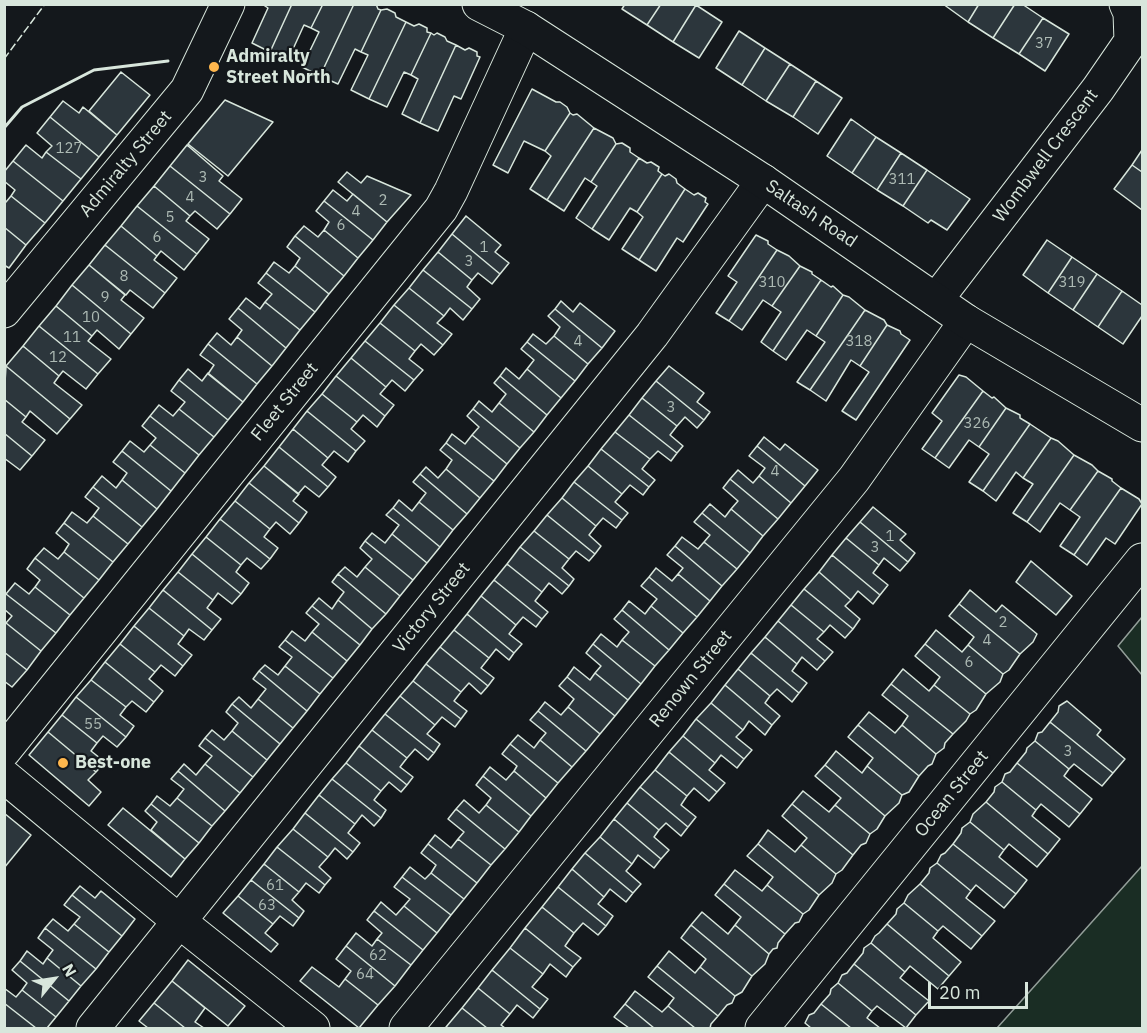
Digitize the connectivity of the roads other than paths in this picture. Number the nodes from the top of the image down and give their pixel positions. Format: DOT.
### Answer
graph roads {
  1 [pos="228,4"];
  2 [pos="479,4"];
  3 [pos="1126,4"];
  4 [pos="526,28"];
  5 [pos="763,182"];
  6 [pos="936,300"];
  7 [pos="4,311"];
  8 [pos="966,321"];
  9 [pos="1143,424"];
  10 [pos="1143,560"];
  11 [pos="4,751"];
  12 [pos="4,776"];
  13 [pos="180,922"];
  14 [pos="93,1029"];
  15 [pos="313,1029"];
  16 [pos="406,1029"];
  17 [pos="762,1029"];
  1 -- 7 [label="street, Admiralty Street"];
  2 -- 4 [label="street, Saltash Road"];
  3 -- 6 [label="street, Wombwell Crescent"];
  4 -- 5 [label="street, Saltash Road"];
  4 -- 11 [label="street, Fleet Street"];
  5 -- 6 [label="street, Saltash Road"];
  5 -- 13 [label="street, Victory Street"];
  6 -- 8 [label="street, Saltash Road"];
  8 -- 9 [label="street, Saltash Road"];
  8 -- 16 [label="street, Renown Street"];
  10 -- 17 [label="street, Ocean Street"];
  12 -- 13 [label="street"];
  13 -- 14 [label="street, Victory Street"];
  13 -- 15 [label="street"];
}
